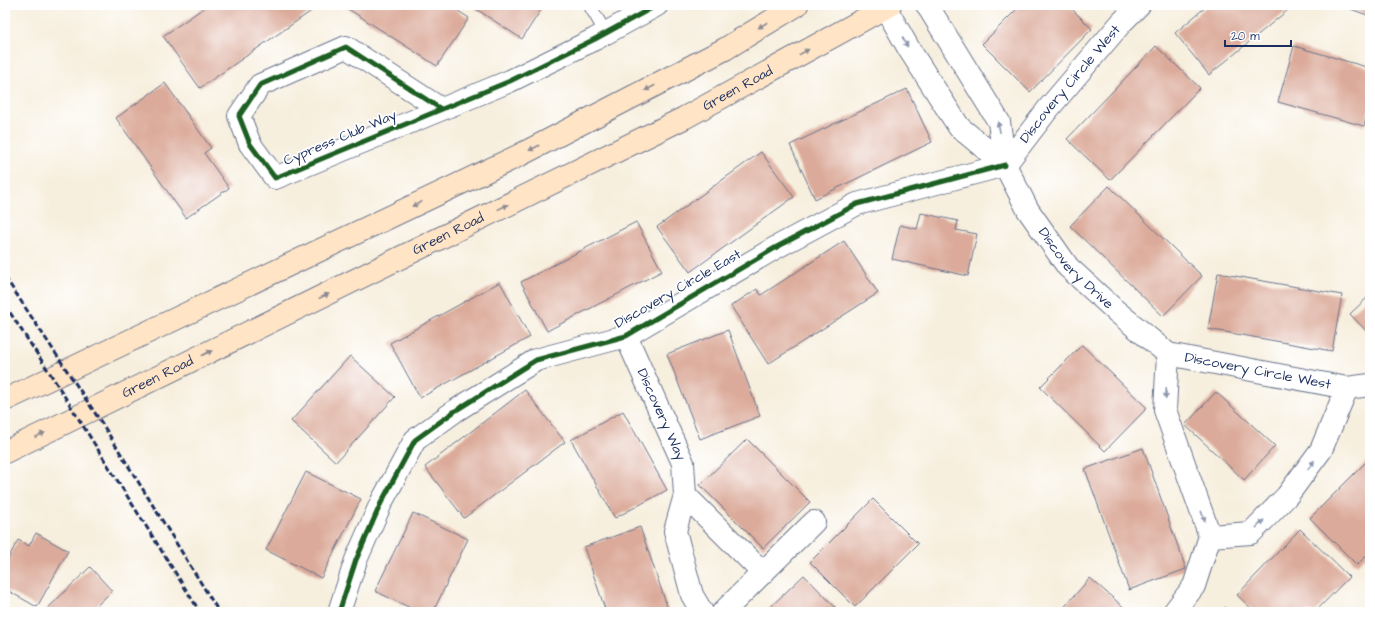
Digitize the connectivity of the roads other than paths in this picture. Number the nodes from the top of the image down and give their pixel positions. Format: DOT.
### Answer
graph roads {
  1 [pos="592,5"];
  2 [pos="657,5"];
  3 [pos="796,5"];
  4 [pos="927,5"];
  5 [pos="1140,5"];
  6 [pos="887,6"];
  7 [pos="606,33"];
  8 [pos="441,109"];
  9 [pos="1004,165"];
  10 [pos="626,336"];
  11 [pos="1168,354"];
  12 [pos="1370,384"];
  13 [pos="1347,388"];
  14 [pos="5,400"];
  15 [pos="5,452"];
  16 [pos="685,495"];
  17 [pos="814,522"];
  18 [pos="1210,536"];
  19 [pos="763,573"];
  20 [pos="339,612"];
  21 [pos="702,612"];
  22 [pos="723,612"];
  23 [pos="1174,612"];
  1 -- 7 [label="lane"];
  2 -- 7 [label="street, Cypress Club Way"];
  3 -- 14 [label="main road, one-way"];
  9 -- 4 [label="street, Discovery Drive, one-way"];
  5 -- 9 [label="street, Discovery Circle West"];
  6 -- 9 [label="street, Discovery Drive, one-way"];
  15 -- 6 [label="main road, Green Road, one-way"];
  7 -- 8 [label="street, Cypress Club Way"];
  8 -- 8 [label="street, Cypress Club Way"];
  9 -- 10 [label="street, Discovery Circle East"];
  9 -- 11 [label="street, Discovery Drive"];
  10 -- 16 [label="street, Discovery Way"];
  10 -- 20 [label="street, Discovery Circle East"];
  11 -- 13 [label="street, Discovery Circle West"];
  11 -- 18 [label="street, one-way"];
  12 -- 13 [label="street, Discovery Circle West"];
  18 -- 13 [label="street, Discovery Circle West, one-way"];
  16 -- 19 [label="street"];
  16 -- 21 [label="street, Discovery Way"];
  17 -- 19 [label="street"];
  18 -- 23 [label="street"];
  19 -- 22 [label="street"];
}
